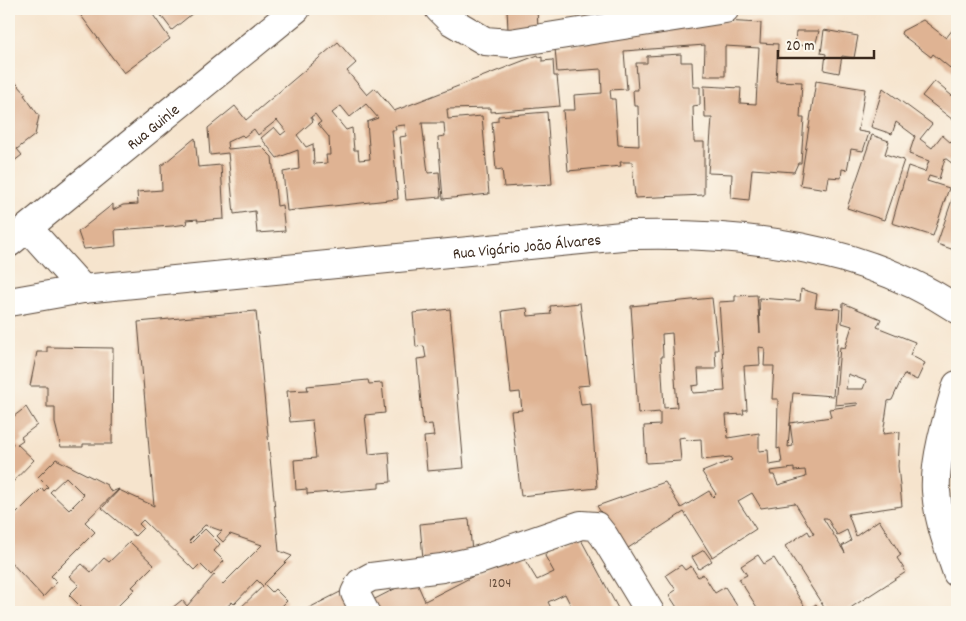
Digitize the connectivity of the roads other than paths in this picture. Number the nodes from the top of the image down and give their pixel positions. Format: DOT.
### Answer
graph roads {
  1 [pos="296,9"];
  2 [pos="439,9"];
  3 [pos="725,9"];
  4 [pos="18,235"];
  5 [pos="83,289"];
  6 [pos="9,302"];
  7 [pos="957,309"];
  8 [pos="957,385"];
  9 [pos="957,573"];
  10 [pos="365,612"];
  11 [pos="650,612"];
  1 -- 4 [label="street, Rua Guinle"];
  2 -- 3 [label="street"];
  4 -- 5 [label="street"];
  5 -- 6 [label="street, Rua Vigário João Álvares"];
  5 -- 7 [label="street, Rua Vigário João Álvares"];
  8 -- 9 [label="street"];
  10 -- 11 [label="street"];
}
